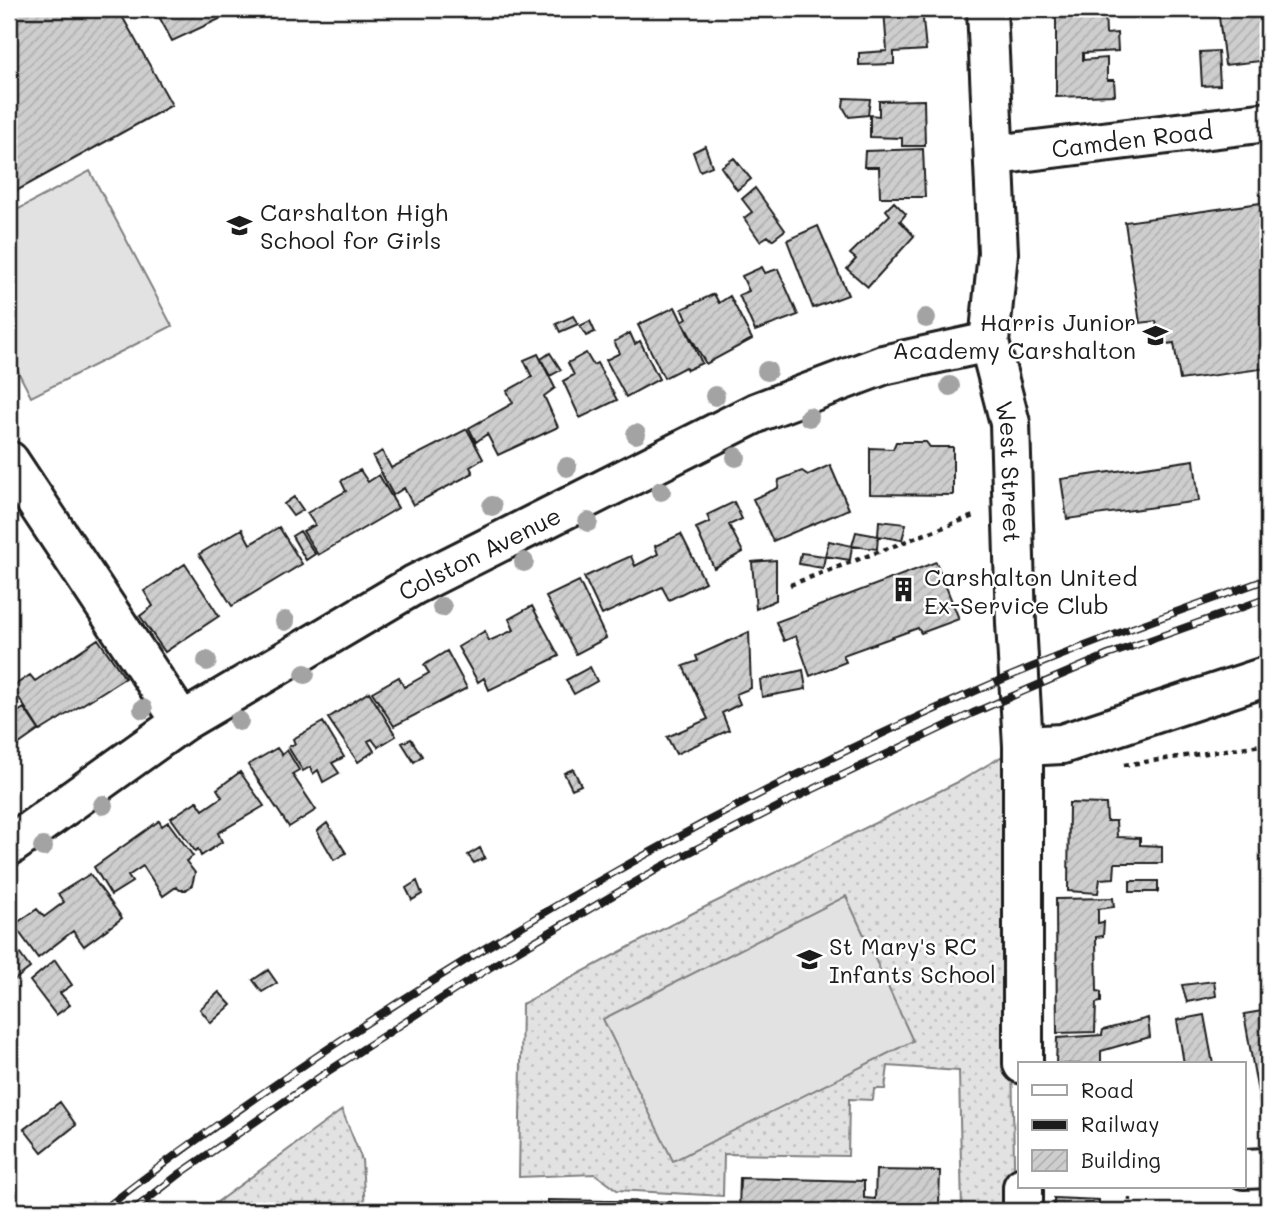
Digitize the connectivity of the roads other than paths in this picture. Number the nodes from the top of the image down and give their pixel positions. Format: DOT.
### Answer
graph roads {
  1 [pos="987,9"];
  2 [pos="1268,122"];
  3 [pos="995,155"];
  4 [pos="989,342"];
  5 [pos="9,461"];
  6 [pos="1268,676"];
  7 [pos="181,722"];
  8 [pos="1023,746"];
  9 [pos="9,846"];
  10 [pos="1023,1062"];
  11 [pos="1268,1168"];
  12 [pos="1246,1169"];
  13 [pos="1023,1188"];
  14 [pos="1023,1211"];
  1 -- 3 [label="street, West Street"];
  2 -- 3 [label="street, Camden Road"];
  3 -- 4 [label="street, West Street"];
  4 -- 7 [label="street, Colston Avenue"];
  4 -- 8 [label="street, West Street"];
  5 -- 7 [label="street"];
  6 -- 8 [label="street"];
  7 -- 9 [label="street, Colston Avenue"];
  8 -- 10 [label="street, West Street"];
  11 -- 12 [label="street"];
  13 -- 14 [label="street"];
}
